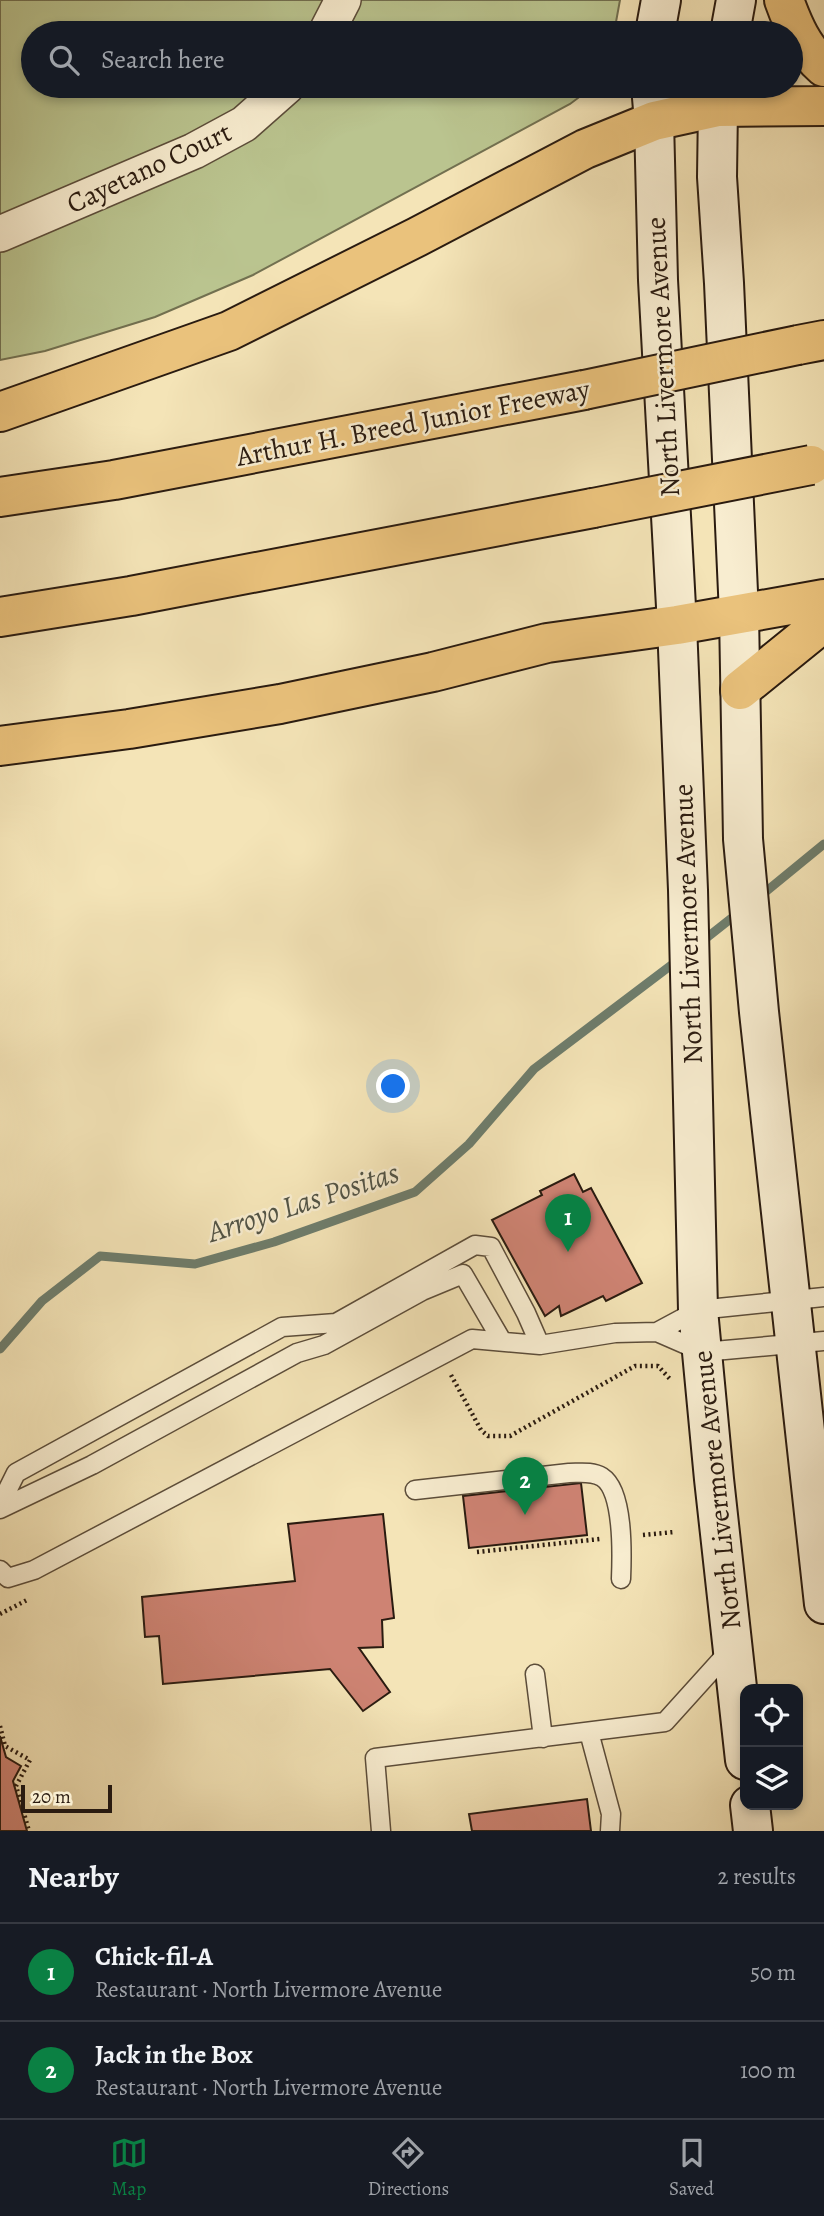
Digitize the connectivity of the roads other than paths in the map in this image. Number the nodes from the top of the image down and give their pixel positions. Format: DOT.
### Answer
graph roads {
  1 [pos="343,0"];
  2 [pos="661,0"];
  3 [pos="736,0"];
  4 [pos="785,0"];
  5 [pos="332,21"];
  6 [pos="657,21"];
  7 [pos="732,21"];
  8 [pos="792,21"];
  9 [pos="803,41"];
  10 [pos="824,67"];
  11 [pos="273,98"];
  12 [pos="709,98"];
  13 [pos="720,98"];
  14 [pos="732,98"];
  15 [pos="652,103"];
  16 [pos="824,106"];
  17 [pos="0,234"];
  18 [pos="811,343"];
  19 [pos="0,412"];
  20 [pos="818,464"];
  21 [pos="0,497"];
  22 [pos="824,599"];
  23 [pos="739,614"];
  24 [pos="0,617"];
  25 [pos="824,622"];
  26 [pos="677,625"];
  27 [pos="740,690"];
  28 [pos="0,746"];
  29 [pos="808,1298"];
  30 [pos="698,1310"];
  31 [pos="657,1332"];
  32 [pos="502,1341"];
  33 [pos="809,1343"];
  34 [pos="540,1345"];
  35 [pos="703,1352"];
  36 [pos="415,1490"];
  37 [pos="0,1507"];
  38 [pos="0,1570"];
  39 [pos="621,1579"];
  40 [pos="824,1604"];
  41 [pos="732,1648"];
  42 [pos="535,1674"];
  43 [pos="589,1732"];
  44 [pos="543,1738"];
  45 [pos="743,1747"];
  46 [pos="751,1810"];
  47 [pos="381,1831"];
  48 [pos="610,1831"];
  49 [pos="753,1831"];
  1 -- 5 [label="street"];
  2 -- 6 [label="main road"];
  3 -- 7 [label="main road"];
  4 -- 8 [label="highway"];
  9 -- 10 [label="highway"];
  11 -- 17 [label="street, Cayetano Court"];
  12 -- 15 [label="highway"];
  13 -- 23 [label="main road, North Livermore Avenue"];
  14 -- 16 [label="highway"];
  15 -- 19 [label="highway"];
  15 -- 26 [label="main road, North Livermore Avenue"];
  18 -- 21 [label="highway, Arthur H. Breed Junior Freeway, bridge"];
  20 -- 24 [label="highway, bridge"];
  22 -- 23 [label="highway"];
  23 -- 26 [label="highway"];
  23 -- 27 [label="main road, North Livermore Avenue"];
  25 -- 27 [label="highway"];
  26 -- 28 [label="highway"];
  26 -- 30 [label="main road, North Livermore Avenue"];
  27 -- 29 [label="main road, North Livermore Avenue"];
  29 -- 30 [label="lane"];
  29 -- 33 [label="main road, North Livermore Avenue"];
  30 -- 31 [label="lane"];
  30 -- 35 [label="main road, North Livermore Avenue"];
  31 -- 34 [label="lane"];
  31 -- 35 [label="lane"];
  32 -- 34 [label="lane"];
  32 -- 37 [label="lane"];
  32 -- 38 [label="lane"];
  33 -- 35 [label="lane"];
  33 -- 40 [label="main road, North Livermore Avenue"];
  34 -- 37 [label="lane"];
  35 -- 41 [label="main road, North Livermore Avenue"];
  36 -- 39 [label="lane"];
  41 -- 43 [label="lane"];
  41 -- 45 [label="main road, North Livermore Avenue"];
  42 -- 44 [label="lane"];
  43 -- 44 [label="lane"];
  43 -- 48 [label="lane"];
  44 -- 47 [label="lane"];
  46 -- 49 [label="main road"];
}
